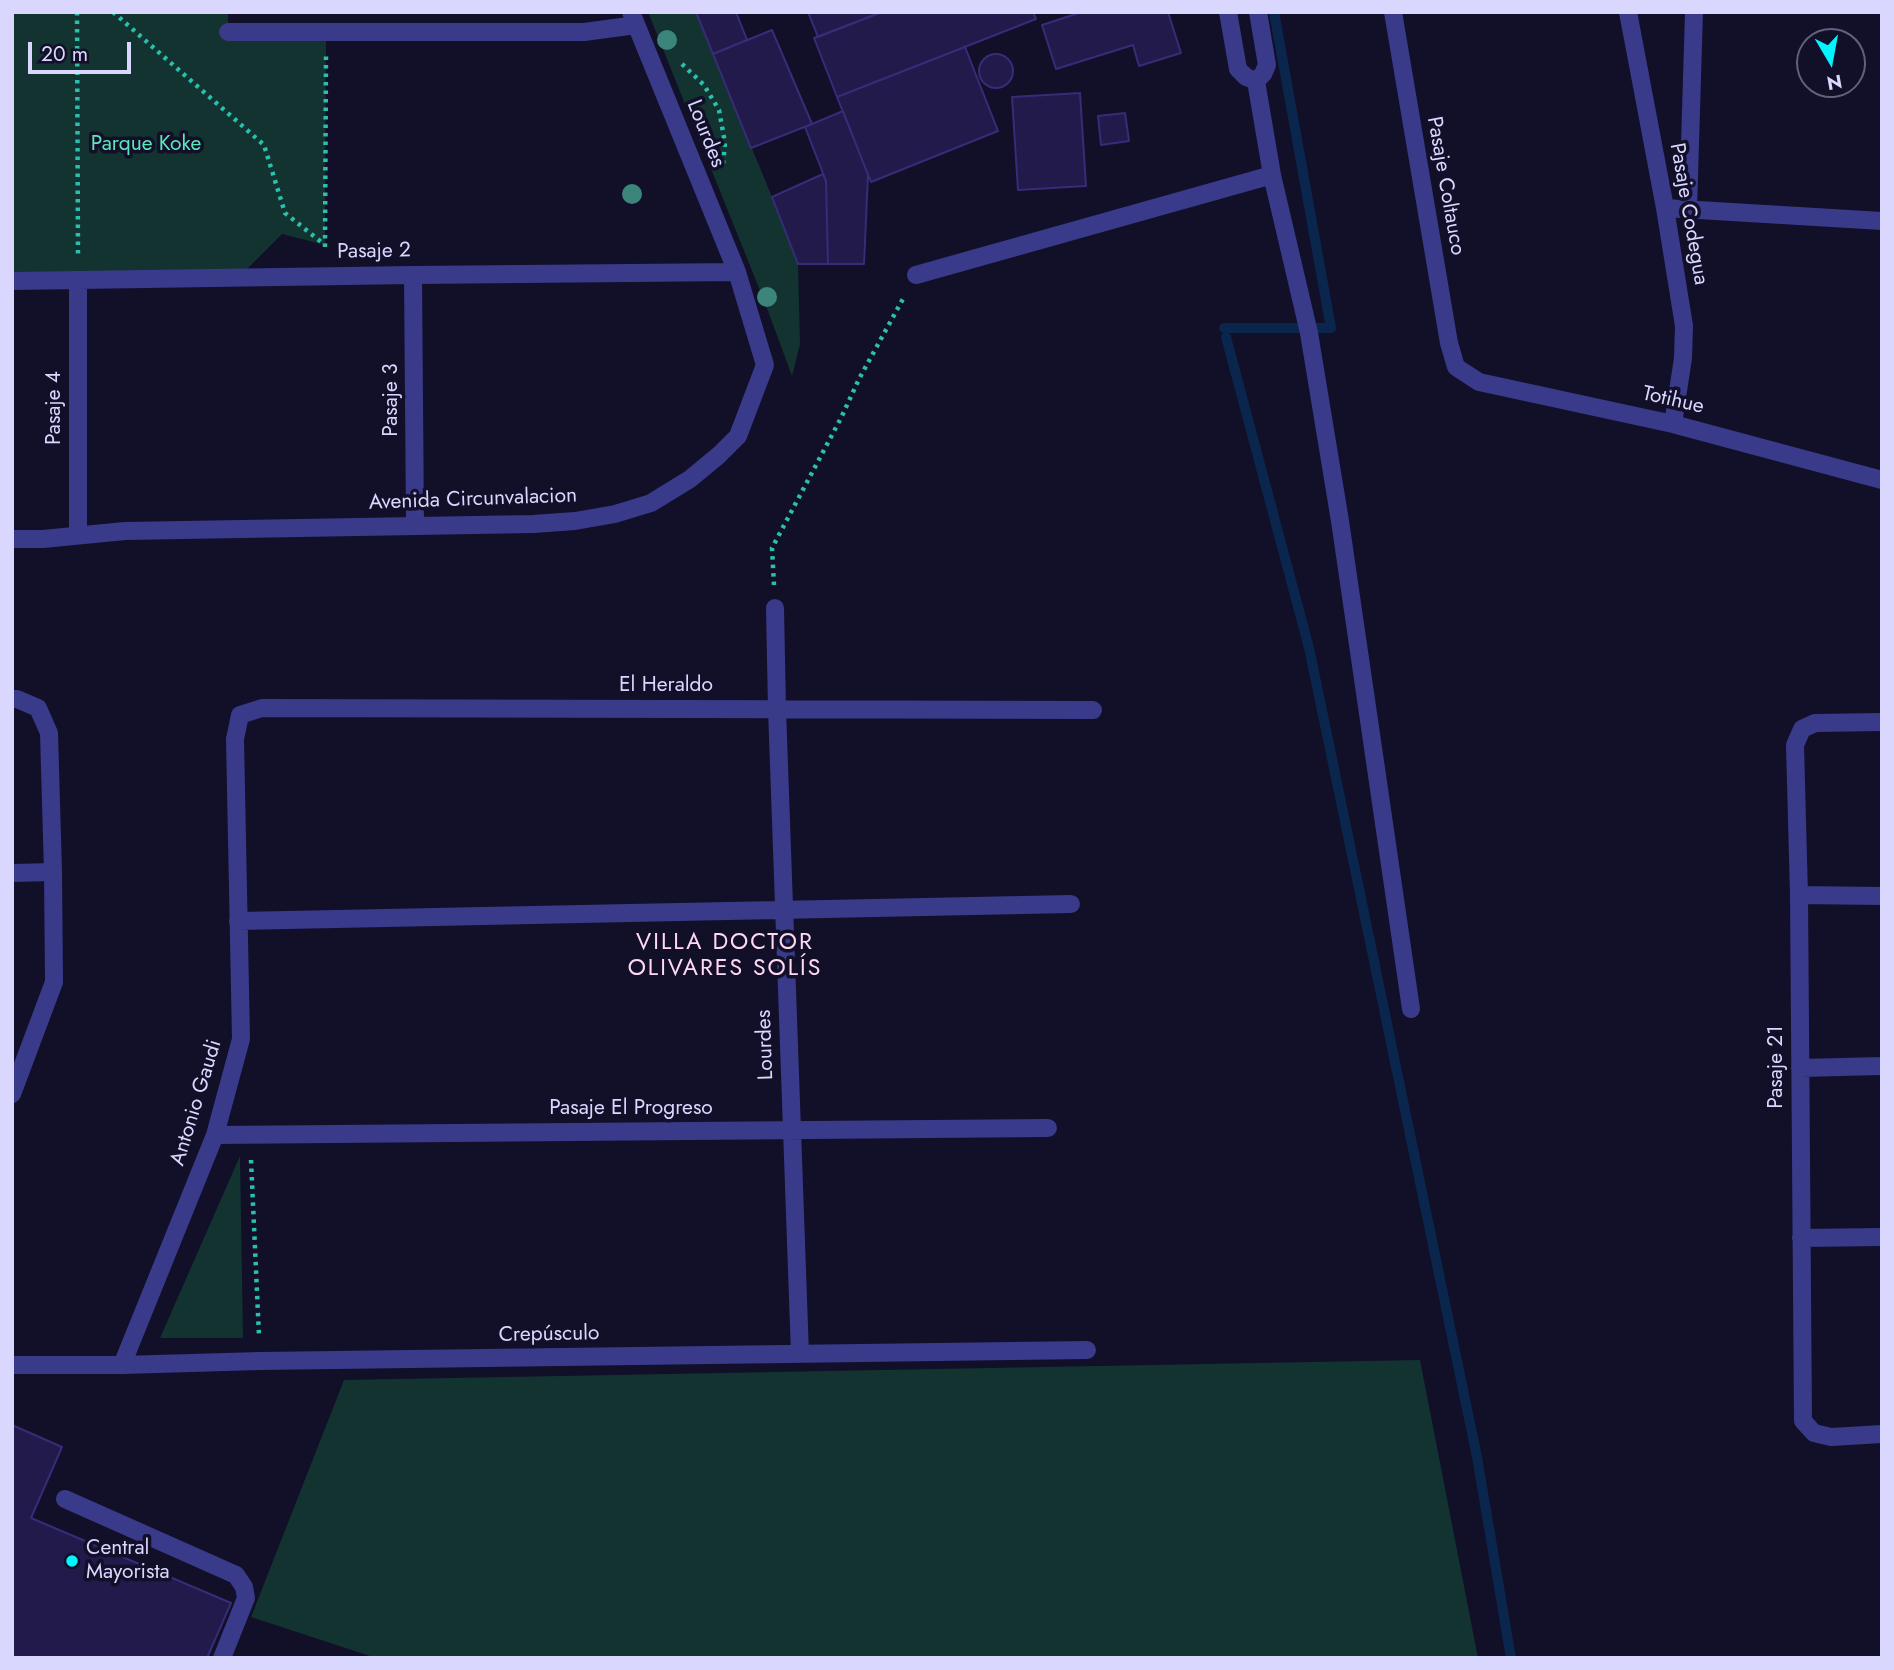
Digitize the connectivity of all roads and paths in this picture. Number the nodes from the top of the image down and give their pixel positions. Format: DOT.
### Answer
graph roads {
  1 [pos="77,12"];
  2 [pos="113,12"];
  3 [pos="1228,12"];
  4 [pos="1258,12"];
  5 [pos="1393,12"];
  6 [pos="1628,12"];
  7 [pos="1694,12"];
  8 [pos="633,18"];
  9 [pos="228,32"];
  10 [pos="326,32"];
  11 [pos="681,62"];
  12 [pos="1256,81"];
  13 [pos="724,172"];
  14 [pos="1272,175"];
  15 [pos="1665,208"];
  16 [pos="1688,210"];
  17 [pos="1882,221"];
  18 [pos="325,246"];
  19 [pos="737,272"];
  20 [pos="414,275"];
  21 [pos="916,275"];
  22 [pos="325,276"];
  23 [pos="78,280"];
  24 [pos="12,281"];
  25 [pos="1456,367"];
  26 [pos="1673,424"];
  27 [pos="1882,480"];
  28 [pos="415,525"];
  29 [pos="78,535"];
  30 [pos="12,539"];
  31 [pos="775,608"];
  32 [pos="12,699"];
  33 [pos="777,709"];
  34 [pos="1093,710"];
  35 [pos="240,715"];
  36 [pos="1882,722"];
  37 [pos="54,872"];
  38 [pos="12,873"];
  39 [pos="1799,895"];
  40 [pos="1882,896"];
  41 [pos="1071,904"];
  42 [pos="784,909"];
  43 [pos="238,921"];
  44 [pos="1411,1009"];
  45 [pos="20,1053"];
  46 [pos="1882,1066"];
  47 [pos="1800,1068"];
  48 [pos="12,1094"];
  49 [pos="1048,1128"];
  50 [pos="792,1130"];
  51 [pos="215,1135"];
  52 [pos="249,1135"];
  53 [pos="1882,1237"];
  54 [pos="1801,1238"];
  55 [pos="1087,1350"];
  56 [pos="800,1354"];
  57 [pos="260,1361"];
  58 [pos="12,1365"];
  59 [pos="122,1365"];
  60 [pos="1882,1434"];
  61 [pos="65,1499"];
  62 [pos="222,1658"];
  1 -- 23 [label="path"];
  2 -- 18 [label="path"];
  3 -- 12 [label="street"];
  4 -- 12 [label="street"];
  5 -- 25 [label="street, Pasaje Coltauco"];
  6 -- 15 [label="street, Pasaje Codegua"];
  7 -- 16 [label="street"];
  8 -- 10 [label="street"];
  8 -- 19 [label="street, Lourdes"];
  9 -- 10 [label="street"];
  10 -- 18 [label="path"];
  11 -- 13 [label="path"];
  12 -- 14 [label="street"];
  14 -- 21 [label="street"];
  14 -- 44 [label="street"];
  15 -- 16 [label="street"];
  15 -- 26 [label="street, Pasaje Codegua"];
  16 -- 17 [label="street"];
  18 -- 22 [label="path"];
  19 -- 20 [label="street, Pasaje 2"];
  19 -- 28 [label="street, Avenida Circunvalacion"];
  20 -- 22 [label="street, Pasaje 2"];
  20 -- 28 [label="street, Pasaje 3"];
  21 -- 31 [label="path"];
  22 -- 23 [label="street, Pasaje 2"];
  23 -- 24 [label="street, Pasaje 2"];
  23 -- 29 [label="street, Pasaje 4"];
  25 -- 26 [label="street, Totihue"];
  26 -- 27 [label="street, Totihue"];
  28 -- 29 [label="street, Avenida Circunvalacion"];
  29 -- 30 [label="street, Avenida Circunvalacion"];
  31 -- 33 [label="street, Lourdes"];
  32 -- 37 [label="street"];
  33 -- 34 [label="street, El Heraldo"];
  33 -- 35 [label="street, El Heraldo"];
  33 -- 42 [label="street, Lourdes"];
  35 -- 43 [label="street, Antonio Gaudi"];
  36 -- 39 [label="street, Pasaje 21"];
  37 -- 38 [label="street"];
  37 -- 45 [label="street"];
  39 -- 40 [label="street"];
  39 -- 47 [label="street, Pasaje 21"];
  41 -- 42 [label="street"];
  42 -- 43 [label="street"];
  42 -- 50 [label="street, Lourdes"];
  43 -- 51 [label="street, Antonio Gaudi"];
  45 -- 48 [label="street"];
  46 -- 47 [label="street"];
  47 -- 54 [label="street, Pasaje 21"];
  49 -- 50 [label="street, Pasaje El Progreso"];
  50 -- 52 [label="street, Pasaje El Progreso"];
  50 -- 56 [label="street, Lourdes"];
  51 -- 52 [label="street, Pasaje El Progreso"];
  51 -- 59 [label="street, Antonio Gaudi"];
  52 -- 57 [label="path"];
  53 -- 54 [label="street"];
  54 -- 60 [label="street, Pasaje 21"];
  55 -- 56 [label="street, Crepúsculo"];
  56 -- 57 [label="street, Crepúsculo"];
  57 -- 59 [label="street, Crepúsculo"];
  58 -- 59 [label="street, Crepúsculo"];
  61 -- 62 [label="street"];
}
